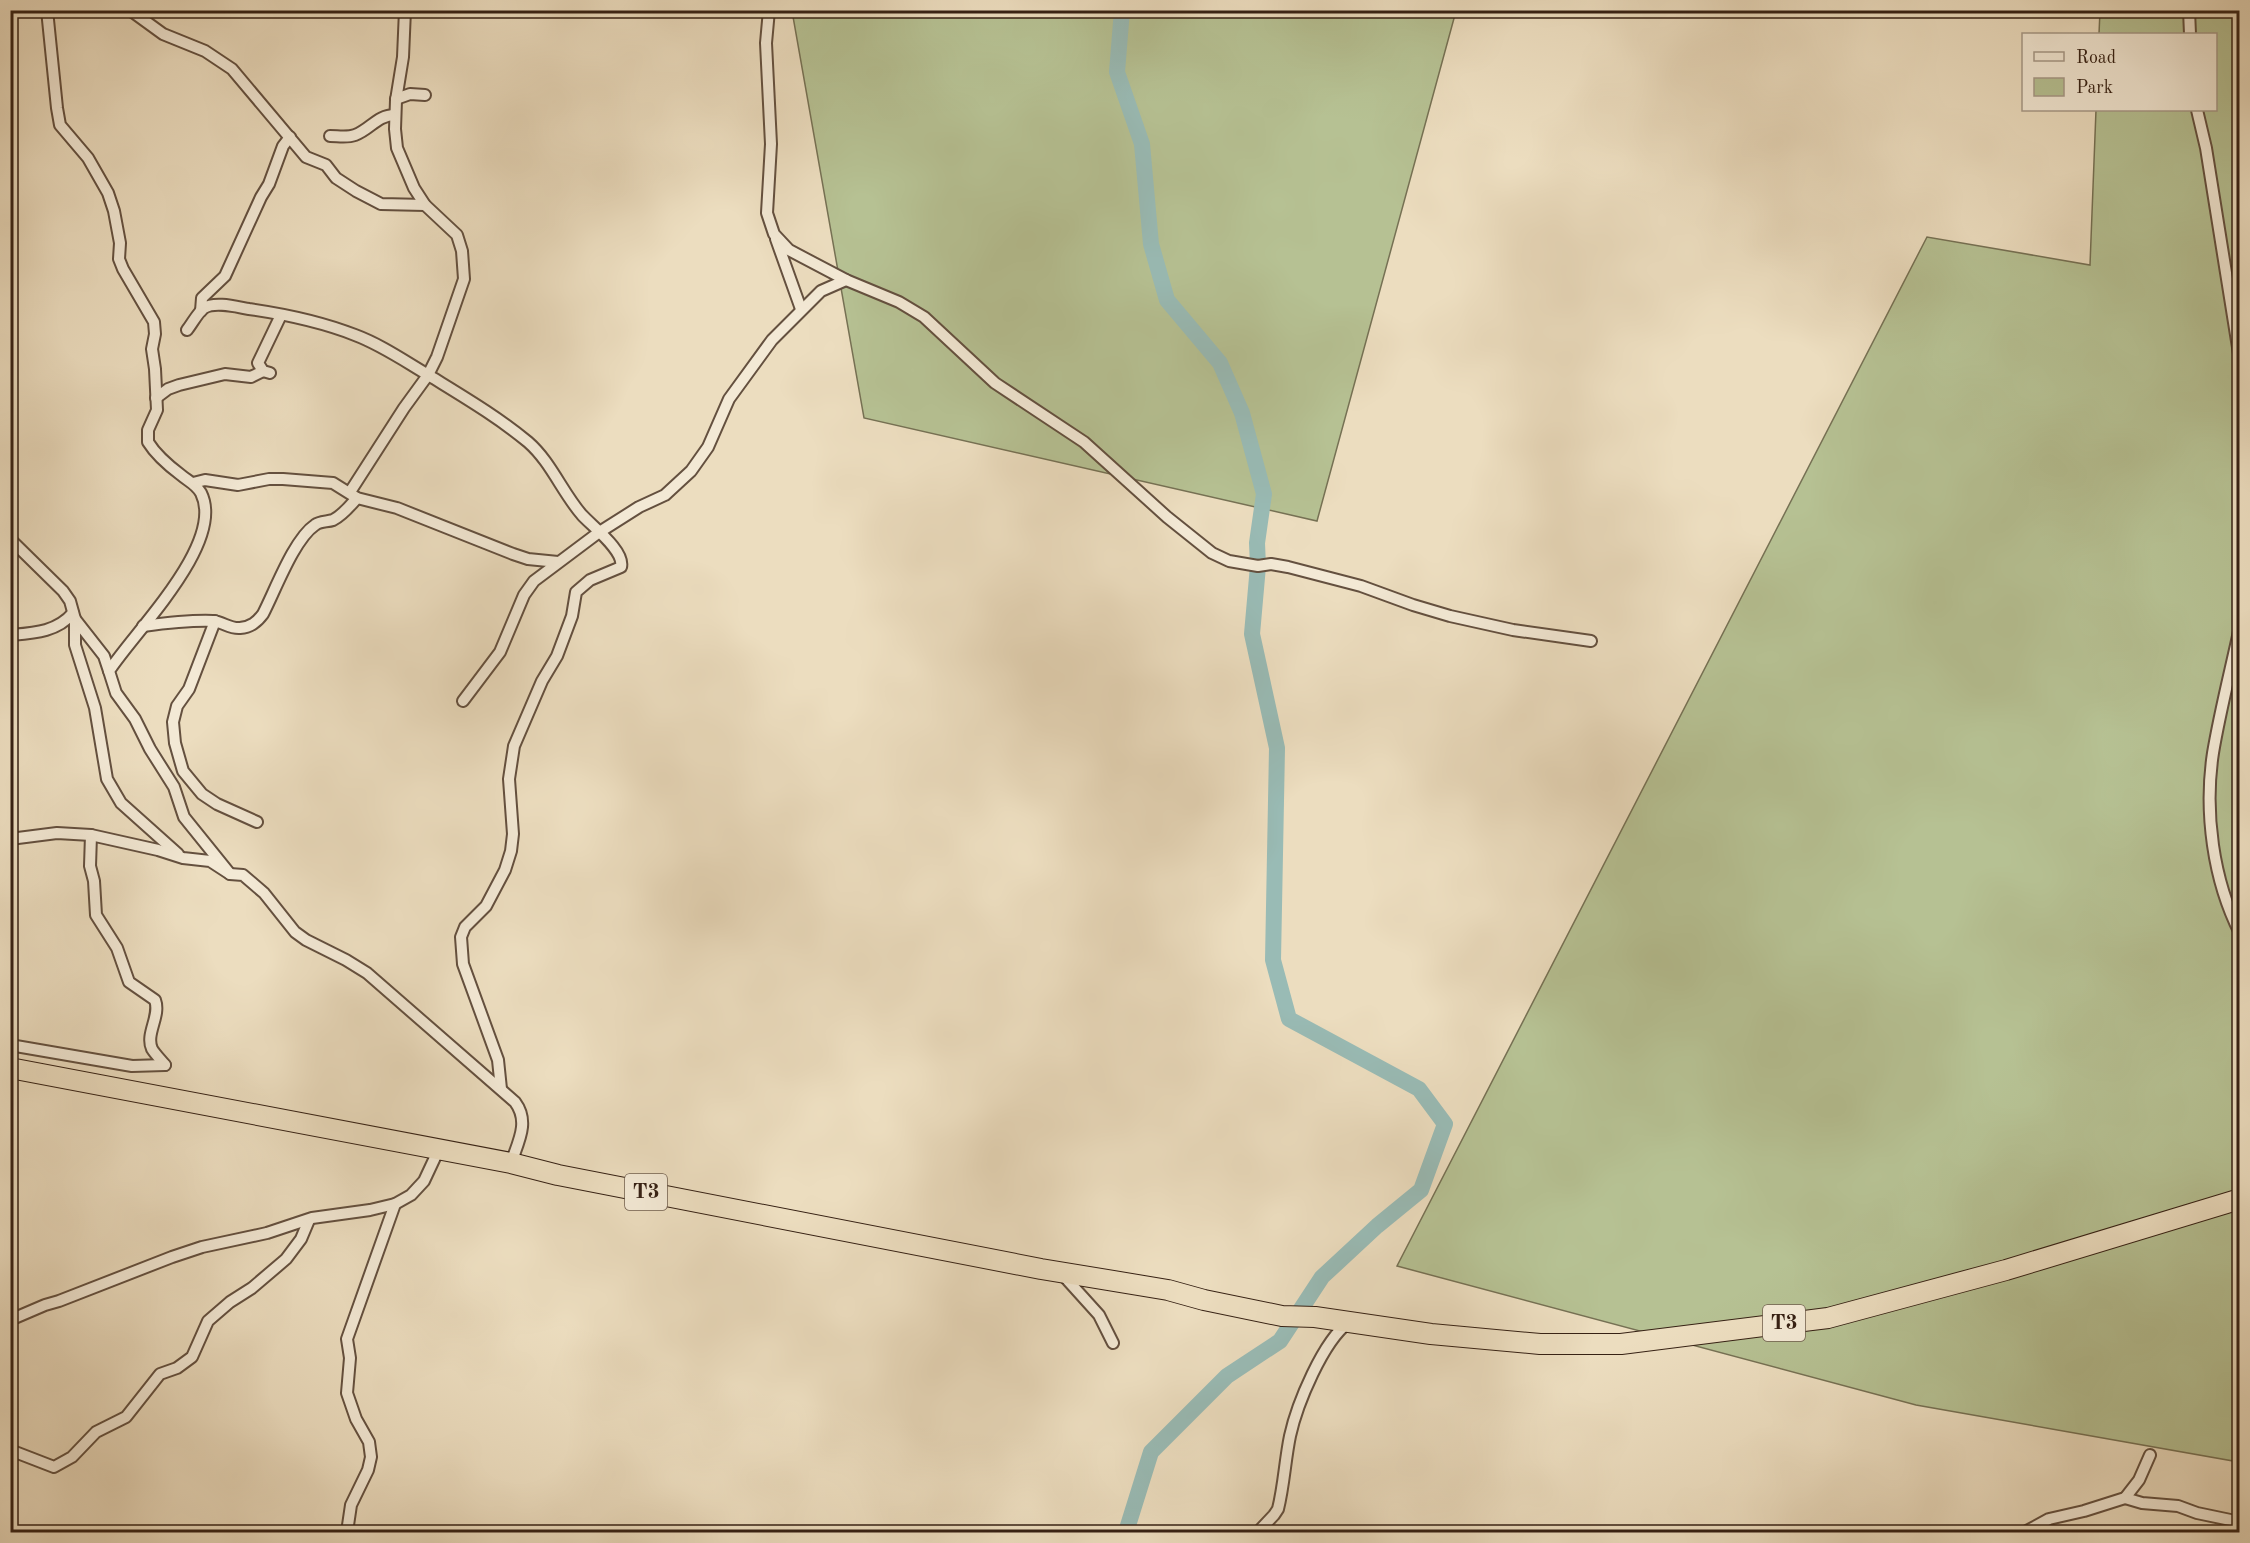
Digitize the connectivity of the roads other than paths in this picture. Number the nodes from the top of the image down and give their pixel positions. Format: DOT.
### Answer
graph roads {
  1 [pos="47,10"];
  2 [pos="130,10"];
  3 [pos="405,10"];
  4 [pos="769,10"];
  5 [pos="2189,10"];
  6 [pos="2190,33"];
  7 [pos="425,94"];
  8 [pos="396,99"];
  9 [pos="2197,111"];
  10 [pos="395,115"];
  11 [pos="330,136"];
  12 [pos="290,137"];
  13 [pos="425,206"];
  14 [pos="774,234"];
  15 [pos="846,280"];
  16 [pos="801,309"];
  17 [pos="201,311"];
  18 [pos="281,315"];
  19 [pos="188,330"];
  20 [pos="2240,360"];
  21 [pos="428,375"];
  22 [pos="156,398"];
  23 [pos="193,483"];
  24 [pos="353,495"];
  25 [pos="598,533"];
  26 [pos="10,539"];
  27 [pos="558,562"];
  28 [pos="74,616"];
  29 [pos="215,621"];
  30 [pos="144,626"];
  31 [pos="2240,627"];
  32 [pos="10,635"];
  33 [pos="1591,641"];
  34 [pos="109,671"];
  35 [pos="463,701"];
  36 [pos="257,822"];
  37 [pos="91,835"];
  38 [pos="10,839"];
  39 [pos="183,858"];
  40 [pos="230,874"];
  41 [pos="2240,933"];
  42 [pos="10,1045"];
  43 [pos="10,1068"];
  44 [pos="501,1089"];
  45 [pos="440,1149"];
  46 [pos="511,1163"];
  47 [pos="2240,1199"];
  48 [pos="395,1204"];
  49 [pos="309,1220"];
  50 [pos="1049,1270"];
  51 [pos="10,1320"];
  52 [pos="1349,1322"];
  53 [pos="1113,1343"];
  54 [pos="10,1450"];
  55 [pos="2150,1455"];
  56 [pos="2126,1498"];
  57 [pos="2240,1522"];
  58 [pos="346,1533"];
  59 [pos="1258,1533"];
  60 [pos="2025,1533"];
  1 -- 22 [label="street"];
  2 -- 12 [label="street"];
  3 -- 8 [label="street"];
  4 -- 14 [label="street"];
  5 -- 6 [label="street"];
  7 -- 8 [label="street"];
  8 -- 10 [label="street"];
  9 -- 20 [label="street"];
  10 -- 11 [label="street"];
  10 -- 13 [label="street"];
  12 -- 13 [label="street"];
  12 -- 17 [label="street"];
  13 -- 21 [label="street"];
  14 -- 15 [label="street"];
  14 -- 16 [label="street"];
  15 -- 16 [label="street"];
  15 -- 33 [label="street"];
  16 -- 25 [label="street"];
  17 -- 18 [label="street"];
  17 -- 19 [label="street"];
  18 -- 21 [label="street"];
  18 -- 22 [label="street"];
  21 -- 24 [label="street"];
  21 -- 25 [label="street"];
  22 -- 23 [label="street"];
  23 -- 24 [label="street"];
  23 -- 30 [label="street"];
  24 -- 27 [label="street"];
  24 -- 29 [label="street"];
  25 -- 27 [label="street"];
  25 -- 44 [label="street"];
  26 -- 28 [label="street"];
  27 -- 35 [label="street"];
  28 -- 32 [label="street"];
  28 -- 34 [label="street"];
  28 -- 39 [label="street"];
  29 -- 30 [label="street"];
  29 -- 36 [label="street"];
  30 -- 34 [label="street"];
  31 -- 41 [label="street"];
  34 -- 40 [label="street"];
  37 -- 38 [label="street"];
  37 -- 39 [label="street"];
  37 -- 42 [label="street"];
  39 -- 40 [label="street"];
  40 -- 44 [label="street"];
  43 -- 45 [label="highway, T3"];
  44 -- 46 [label="street"];
  45 -- 46 [label="highway, T3"];
  45 -- 48 [label="street"];
  46 -- 50 [label="highway, T3"];
  47 -- 52 [label="highway, T3"];
  48 -- 49 [label="street"];
  48 -- 58 [label="street"];
  49 -- 51 [label="street"];
  49 -- 54 [label="street"];
  50 -- 52 [label="highway, T3"];
  50 -- 53 [label="street"];
  52 -- 59 [label="street"];
  55 -- 56 [label="street"];
  56 -- 57 [label="street"];
  56 -- 60 [label="street"];
}
